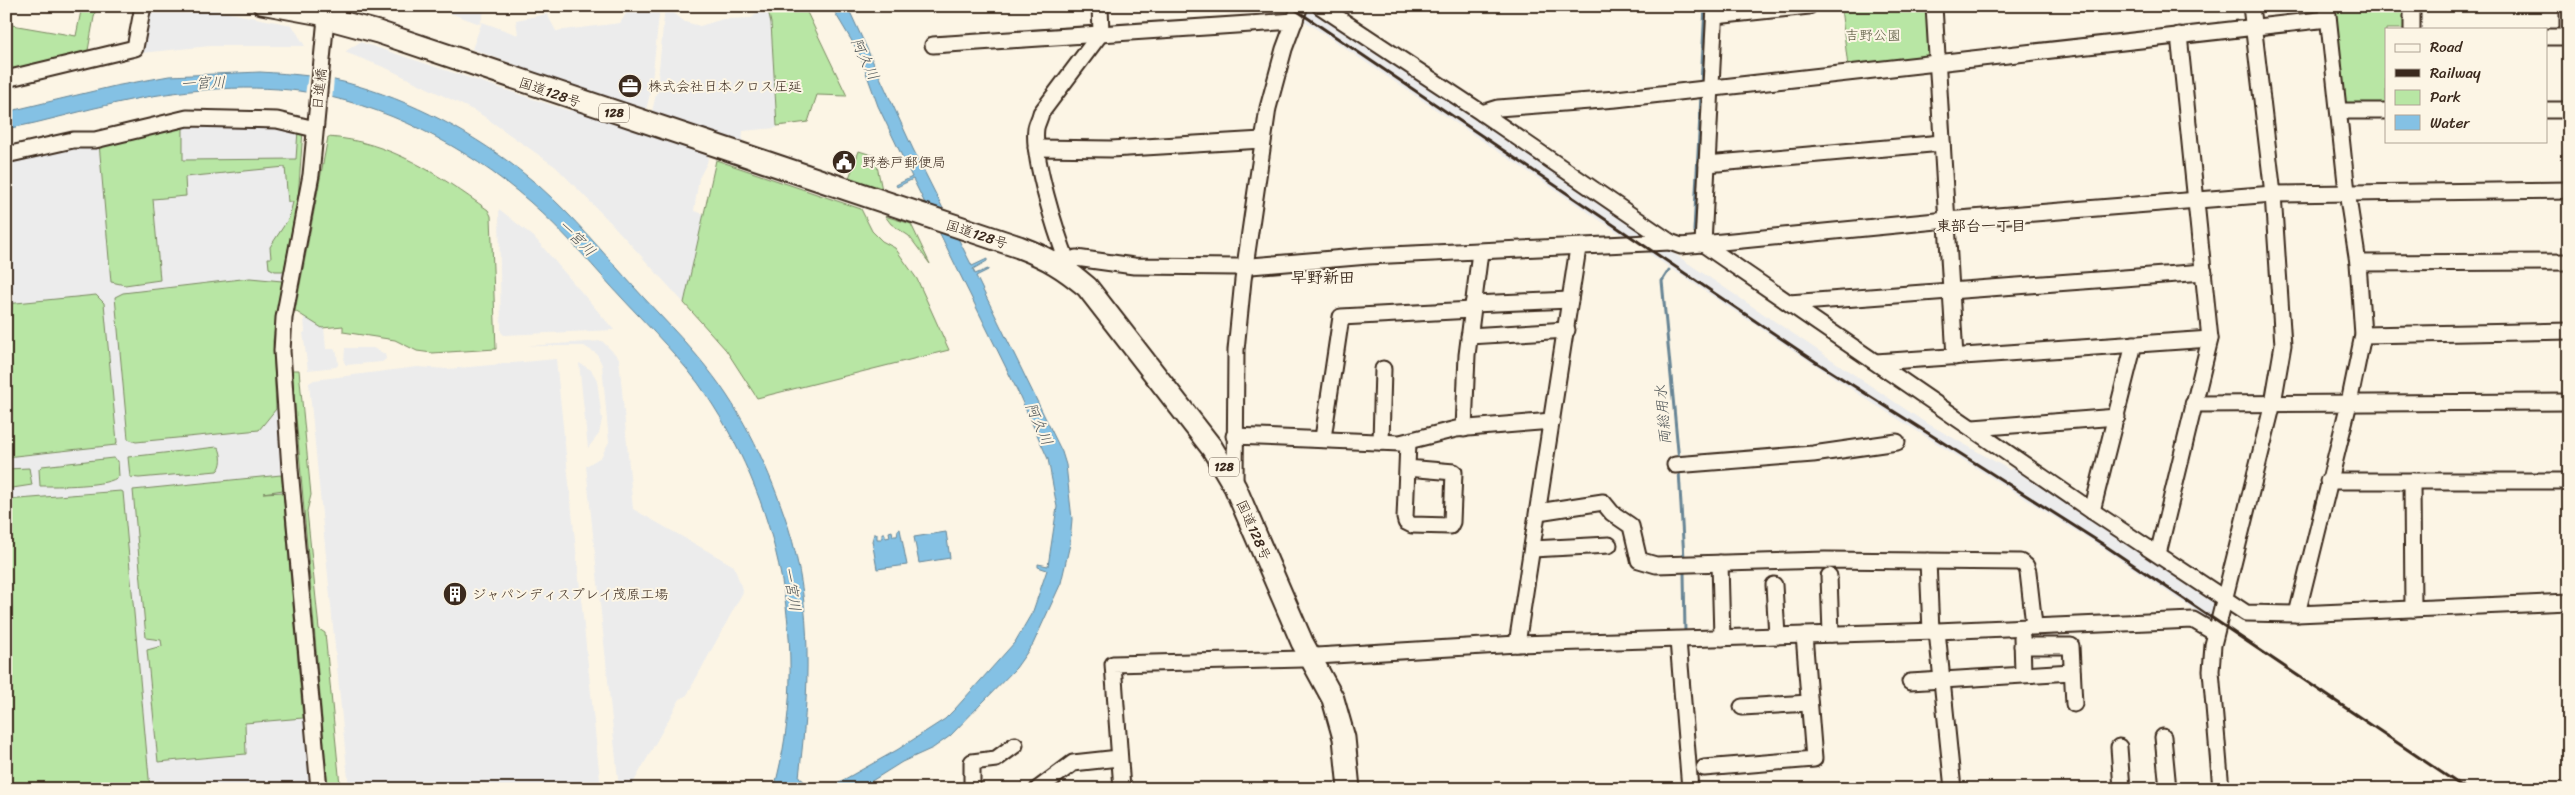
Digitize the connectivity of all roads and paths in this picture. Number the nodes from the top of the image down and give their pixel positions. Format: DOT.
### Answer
graph roads {
  1 [pos="142,6"];
  2 [pos="261,6"];
  3 [pos="1100,6"];
  4 [pos="1300,6"];
  5 [pos="1320,6"];
  6 [pos="1809,6"];
  7 [pos="1934,6"];
  8 [pos="2251,6"];
  9 [pos="2412,6"];
  10 [pos="2568,6"];
  11 [pos="1715,11"];
  12 [pos="326,12"];
  13 [pos="2327,12"];
  14 [pos="1295,21"];
  15 [pos="2253,27"];
  16 [pos="2412,28"];
  17 [pos="1101,33"];
  18 [pos="2179,35"];
  19 [pos="2548,37"];
  20 [pos="2568,37"];
  21 [pos="933,45"];
  22 [pos="1938,63"];
  23 [pos="6,78"];
  24 [pos="1712,88"];
  25 [pos="2548,110"];
  26 [pos="2569,110"];
  27 [pos="2340,111"];
  28 [pos="2385,111"];
  29 [pos="1482,113"];
  30 [pos="316,127"];
  31 [pos="1262,140"];
  32 [pos="1942,143"];
  33 [pos="1036,148"];
  34 [pos="6,155"];
  35 [pos="1708,164"];
  36 [pos="2569,190"];
  37 [pos="2347,192"];
  38 [pos="2273,194"];
  39 [pos="2195,200"];
  40 [pos="1947,220"];
  41 [pos="1670,242"];
  42 [pos="1703,244"];
  43 [pos="1578,248"];
  44 [pos="1480,252"];
  45 [pos="2569,262"];
  46 [pos="1065,264"];
  47 [pos="2358,264"];
  48 [pos="1245,267"];
  49 [pos="2204,272"];
  50 [pos="1951,291"];
  51 [pos="1570,300"];
  52 [pos="1789,303"];
  53 [pos="1472,307"];
  54 [pos="1566,330"];
  55 [pos="2569,331"];
  56 [pos="2362,335"];
  57 [pos="1469,336"];
  58 [pos="2210,339"];
  59 [pos="2134,344"];
  60 [pos="1955,357"];
  61 [pos="1876,362"];
  62 [pos="1383,369"];
  63 [pos="2569,402"];
  64 [pos="2273,403"];
  65 [pos="2348,403"];
  66 [pos="2193,404"];
  67 [pos="2117,417"];
  68 [pos="1552,421"];
  69 [pos="1464,428"];
  70 [pos="1973,428"];
  71 [pos="1234,436"];
  72 [pos="1324,438"];
  73 [pos="1381,442"];
  74 [pos="1408,442"];
  75 [pos="1897,442"];
  76 [pos="1678,465"];
  77 [pos="1407,468"];
  78 [pos="2328,481"];
  79 [pos="2412,481"];
  80 [pos="2569,481"];
  81 [pos="1235,487"];
  82 [pos="2092,511"];
  83 [pos="1538,512"];
  84 [pos="1610,545"];
  85 [pos="1532,549"];
  86 [pos="2158,554"];
  87 [pos="1928,561"];
  88 [pos="1720,563"];
  89 [pos="1829,576"];
  90 [pos="1774,585"];
  91 [pos="2224,600"];
  92 [pos="2569,602"];
  93 [pos="2413,609"];
  94 [pos="2297,614"];
  95 [pos="2028,625"];
  96 [pos="1934,631"];
  97 [pos="2215,633"];
  98 [pos="1831,634"];
  99 [pos="1804,635"];
  100 [pos="1777,636"];
  101 [pos="1722,638"];
  102 [pos="1678,640"];
  103 [pos="1517,644"];
  104 [pos="2022,646"];
  105 [pos="1311,658"];
  106 [pos="2072,672"];
  107 [pos="2022,674"];
  108 [pos="1942,680"];
  109 [pos="1910,682"];
  110 [pos="1809,703"];
  111 [pos="2074,704"];
  112 [pos="1742,707"];
  113 [pos="2163,738"];
  114 [pos="1015,745"];
  115 [pos="2119,747"];
  116 [pos="1120,758"];
  117 [pos="1704,768"];
  118 [pos="319,789"];
  119 [pos="972,789"];
  120 [pos="1038,789"];
  121 [pos="1122,789"];
  122 [pos="1349,789"];
  123 [pos="1690,789"];
  124 [pos="1952,789"];
  125 [pos="2122,789"];
  126 [pos="2168,789"];
  127 [pos="2221,789"];
  1 -- 23 [label="street"];
  2 -- 12 [label="street"];
  3 -- 17 [label="street"];
  4 -- 14 [label="street"];
  5 -- 29 [label="street"];
  6 -- 11 [label="street"];
  7 -- 22 [label="street"];
  8 -- 15 [label="street"];
  9 -- 16 [label="street"];
  10 -- 20 [label="street"];
  11 -- 24 [label="street"];
  12 -- 30 [label="street, 日進橋"];
  12 -- 46 [label="highway, 国道128号 / 128"];
  13 -- 15 [label="street"];
  13 -- 27 [label="street"];
  14 -- 17 [label="street"];
  14 -- 31 [label="street"];
  15 -- 18 [label="street"];
  15 -- 38 [label="street"];
  17 -- 21 [label="street"];
  17 -- 33 [label="street"];
  18 -- 22 [label="street"];
  18 -- 39 [label="street"];
  19 -- 20 [label="street"];
  22 -- 24 [label="street"];
  22 -- 32 [label="street"];
  24 -- 29 [label="street"];
  24 -- 35 [label="street"];
  25 -- 26 [label="street"];
  27 -- 28 [label="street"];
  27 -- 37 [label="street"];
  29 -- 41 [label="street"];
  30 -- 34 [label="street"];
  30 -- 118 [label="street, 日進橋"];
  31 -- 33 [label="street"];
  31 -- 48 [label="street"];
  32 -- 35 [label="street"];
  32 -- 40 [label="street"];
  33 -- 46 [label="street"];
  35 -- 42 [label="street"];
  36 -- 37 [label="street"];
  37 -- 38 [label="street"];
  37 -- 47 [label="street"];
  38 -- 39 [label="street"];
  38 -- 64 [label="street"];
  39 -- 40 [label="street"];
  39 -- 49 [label="street"];
  40 -- 42 [label="street"];
  40 -- 50 [label="street"];
  41 -- 42 [label="street"];
  41 -- 43 [label="street"];
  42 -- 52 [label="street"];
  43 -- 44 [label="street"];
  43 -- 51 [label="street"];
  44 -- 48 [label="street"];
  44 -- 53 [label="street"];
  45 -- 47 [label="street"];
  46 -- 48 [label="street"];
  46 -- 81 [label="highway, 国道128号 / 128"];
  47 -- 56 [label="street"];
  48 -- 71 [label="street"];
  49 -- 50 [label="street"];
  49 -- 58 [label="street"];
  50 -- 52 [label="street"];
  50 -- 60 [label="street"];
  51 -- 53 [label="street"];
  51 -- 54 [label="street"];
  52 -- 61 [label="street"];
  53 -- 57 [label="street"];
  53 -- 72 [label="street"];
  54 -- 57 [label="street"];
  54 -- 68 [label="street"];
  55 -- 56 [label="street"];
  56 -- 65 [label="street"];
  57 -- 69 [label="street"];
  58 -- 59 [label="street"];
  58 -- 66 [label="street"];
  59 -- 60 [label="street"];
  59 -- 67 [label="street"];
  60 -- 61 [label="street"];
  61 -- 70 [label="street"];
  62 -- 73 [label="street"];
  63 -- 65 [label="street"];
  64 -- 65 [label="street"];
  64 -- 66 [label="street"];
  64 -- 91 [label="street"];
  65 -- 78 [label="street"];
  66 -- 86 [label="street"];
  67 -- 70 [label="street"];
  67 -- 82 [label="street"];
  68 -- 69 [label="street"];
  68 -- 83 [label="street"];
  69 -- 74 [label="street"];
  70 -- 82 [label="street"];
  71 -- 72 [label="street"];
  71 -- 81 [label="street"];
  72 -- 73 [label="street"];
  73 -- 74 [label="street"];
  74 -- 77 [label="street"];
  75 -- 76 [label="street"];
  77 -- 77 [label="street"];
  78 -- 79 [label="street"];
  78 -- 94 [label="street"];
  79 -- 80 [label="street"];
  79 -- 93 [label="street"];
  81 -- 105 [label="highway, 国道128号 / 128"];
  82 -- 86 [label="street"];
  83 -- 85 [label="street"];
  83 -- 88 [label="street"];
  84 -- 85 [label="street"];
  85 -- 103 [label="street"];
  86 -- 91 [label="street"];
  87 -- 88 [label="street"];
  87 -- 95 [label="street"];
  87 -- 96 [label="street"];
  88 -- 101 [label="street"];
  89 -- 98 [label="street"];
  90 -- 100 [label="street"];
  91 -- 94 [label="street"];
  91 -- 97 [label="street"];
  92 -- 93 [label="street"];
  93 -- 94 [label="street"];
  95 -- 96 [label="street"];
  95 -- 97 [label="street"];
  95 -- 104 [label="street"];
  96 -- 98 [label="street"];
  96 -- 108 [label="street"];
  97 -- 127 [label="street"];
  98 -- 99 [label="street"];
  99 -- 100 [label="street"];
  99 -- 110 [label="street"];
  100 -- 101 [label="street"];
  101 -- 102 [label="street"];
  102 -- 103 [label="street"];
  102 -- 123 [label="street"];
  103 -- 105 [label="street"];
  104 -- 106 [label="street"];
  104 -- 107 [label="street"];
  105 -- 116 [label="street"];
  105 -- 122 [label="highway, 国道128号 / 128"];
  106 -- 107 [label="street"];
  106 -- 111 [label="street"];
  107 -- 108 [label="street"];
  108 -- 109 [label="street"];
  108 -- 124 [label="street"];
  110 -- 112 [label="street"];
  110 -- 117 [label="street"];
  113 -- 126 [label="street"];
  114 -- 119 [label="street"];
  115 -- 125 [label="street"];
  116 -- 120 [label="street"];
  116 -- 121 [label="street"];
}
